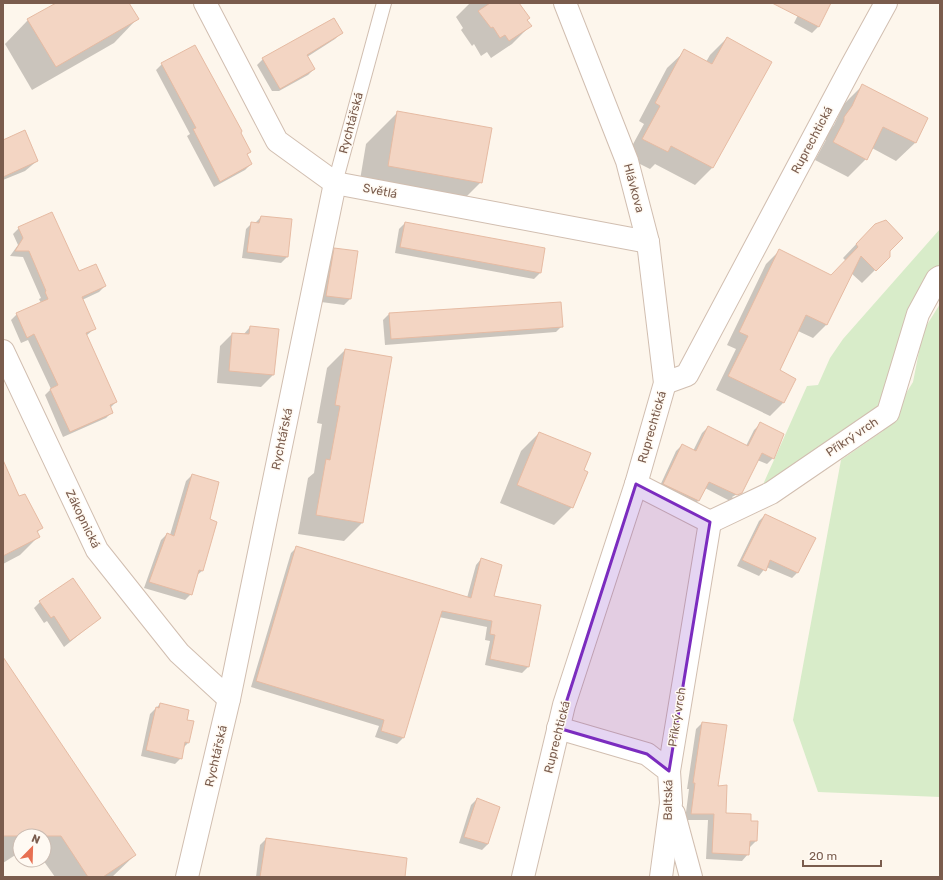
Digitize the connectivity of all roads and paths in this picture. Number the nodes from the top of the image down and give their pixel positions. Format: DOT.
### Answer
graph roads {
  1 [pos="204,3"];
  2 [pos="384,3"];
  3 [pos="565,3"];
  4 [pos="886,3"];
  5 [pos="335,183"];
  6 [pos="648,242"];
  7 [pos="940,277"];
  8 [pos="3,351"];
  9 [pos="664,383"];
  10 [pos="636,484"];
  11 [pos="710,522"];
  12 [pos="229,699"];
  13 [pos="558,728"];
  14 [pos="668,771"];
  15 [pos="671,803"];
  16 [pos="187,877"];
  17 [pos="523,877"];
  18 [pos="662,877"];
  19 [pos="691,877"];
  1 -- 5 [label="street, Světlá"];
  2 -- 5 [label="lane, Rychtářská"];
  3 -- 6 [label="street, Hlávkova"];
  4 -- 9 [label="street, Ruprechtická"];
  5 -- 6 [label="street, Světlá"];
  5 -- 12 [label="street, Rychtářská"];
  6 -- 9 [label="street, Hlávkova"];
  7 -- 11 [label="street, Příkrý vrch"];
  8 -- 12 [label="street, Zákopnická"];
  9 -- 10 [label="street, Ruprechtická"];
  10 -- 11 [label="street"];
  10 -- 13 [label="street, Ruprechtická"];
  11 -- 14 [label="street, Příkrý vrch"];
  12 -- 16 [label="street, Rychtářská"];
  13 -- 14 [label="street, Baltská"];
  13 -- 17 [label="street, Ruprechtická"];
  14 -- 15 [label="street, Baltská"];
  15 -- 18 [label="street, Baltská"];
  15 -- 19 [label="street"];
}
